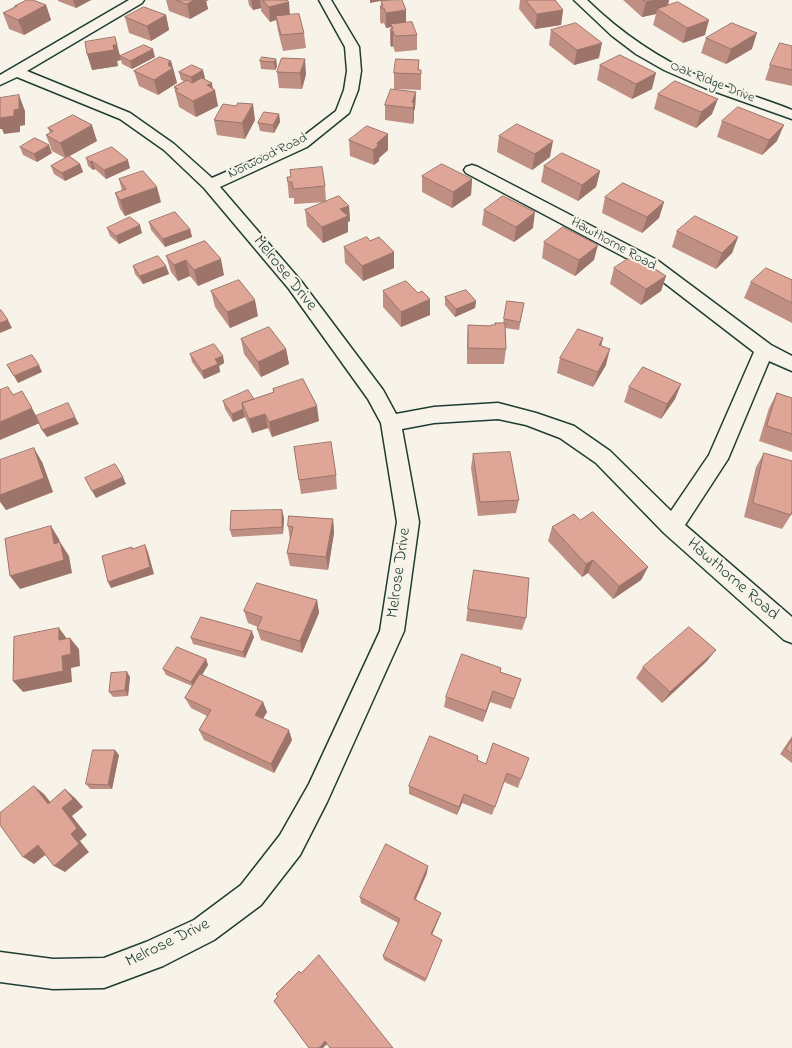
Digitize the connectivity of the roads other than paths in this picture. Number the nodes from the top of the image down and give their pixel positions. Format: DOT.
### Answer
graph roads {
  1 [pos="138,0"];
  2 [pos="325,0"];
  3 [pos="580,0"];
  4 [pos="8,76"];
  5 [pos="792,115"];
  6 [pos="472,170"];
  7 [pos="210,185"];
  8 [pos="764,350"];
  9 [pos="792,364"];
  10 [pos="391,423"];
  11 [pos="672,527"];
  12 [pos="792,632"];
  13 [pos="0,967"];
  1 -- 4 [label="street"];
  2 -- 7 [label="street, Norwood Road"];
  3 -- 5 [label="street, Oak Ridge Drive"];
  4 -- 7 [label="street, Melrose Drive"];
  6 -- 8 [label="street, Hawthorne Road"];
  7 -- 10 [label="street, Melrose Drive"];
  8 -- 9 [label="street, Hawthorne Road"];
  8 -- 11 [label="street, Hawthorne Road"];
  10 -- 11 [label="street, Hawthorne Road"];
  10 -- 13 [label="street, Melrose Drive"];
  11 -- 12 [label="street, Hawthorne Road"];
}
